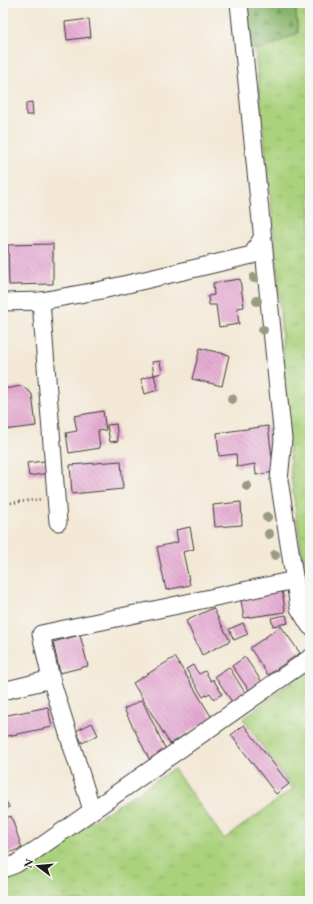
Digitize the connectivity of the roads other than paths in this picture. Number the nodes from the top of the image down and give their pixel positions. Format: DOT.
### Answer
graph roads {
  1 [pos="239,3"];
  2 [pos="262,238"];
  3 [pos="252,255"];
  4 [pos="266,272"];
  5 [pos="41,301"];
  6 [pos="3,302"];
  7 [pos="58,522"];
  8 [pos="295,580"];
  9 [pos="310,626"];
  10 [pos="310,658"];
  11 [pos="51,679"];
  12 [pos="3,691"];
  13 [pos="92,810"];
  14 [pos="3,869"];
  1 -- 2 [label="street"];
  2 -- 3 [label="street"];
  2 -- 4 [label="street"];
  3 -- 4 [label="street"];
  3 -- 5 [label="street"];
  4 -- 8 [label="street"];
  5 -- 6 [label="street"];
  5 -- 7 [label="street"];
  8 -- 9 [label="street"];
  8 -- 11 [label="street"];
  10 -- 13 [label="street"];
  11 -- 12 [label="street"];
  11 -- 13 [label="street"];
  13 -- 14 [label="street"];
}
